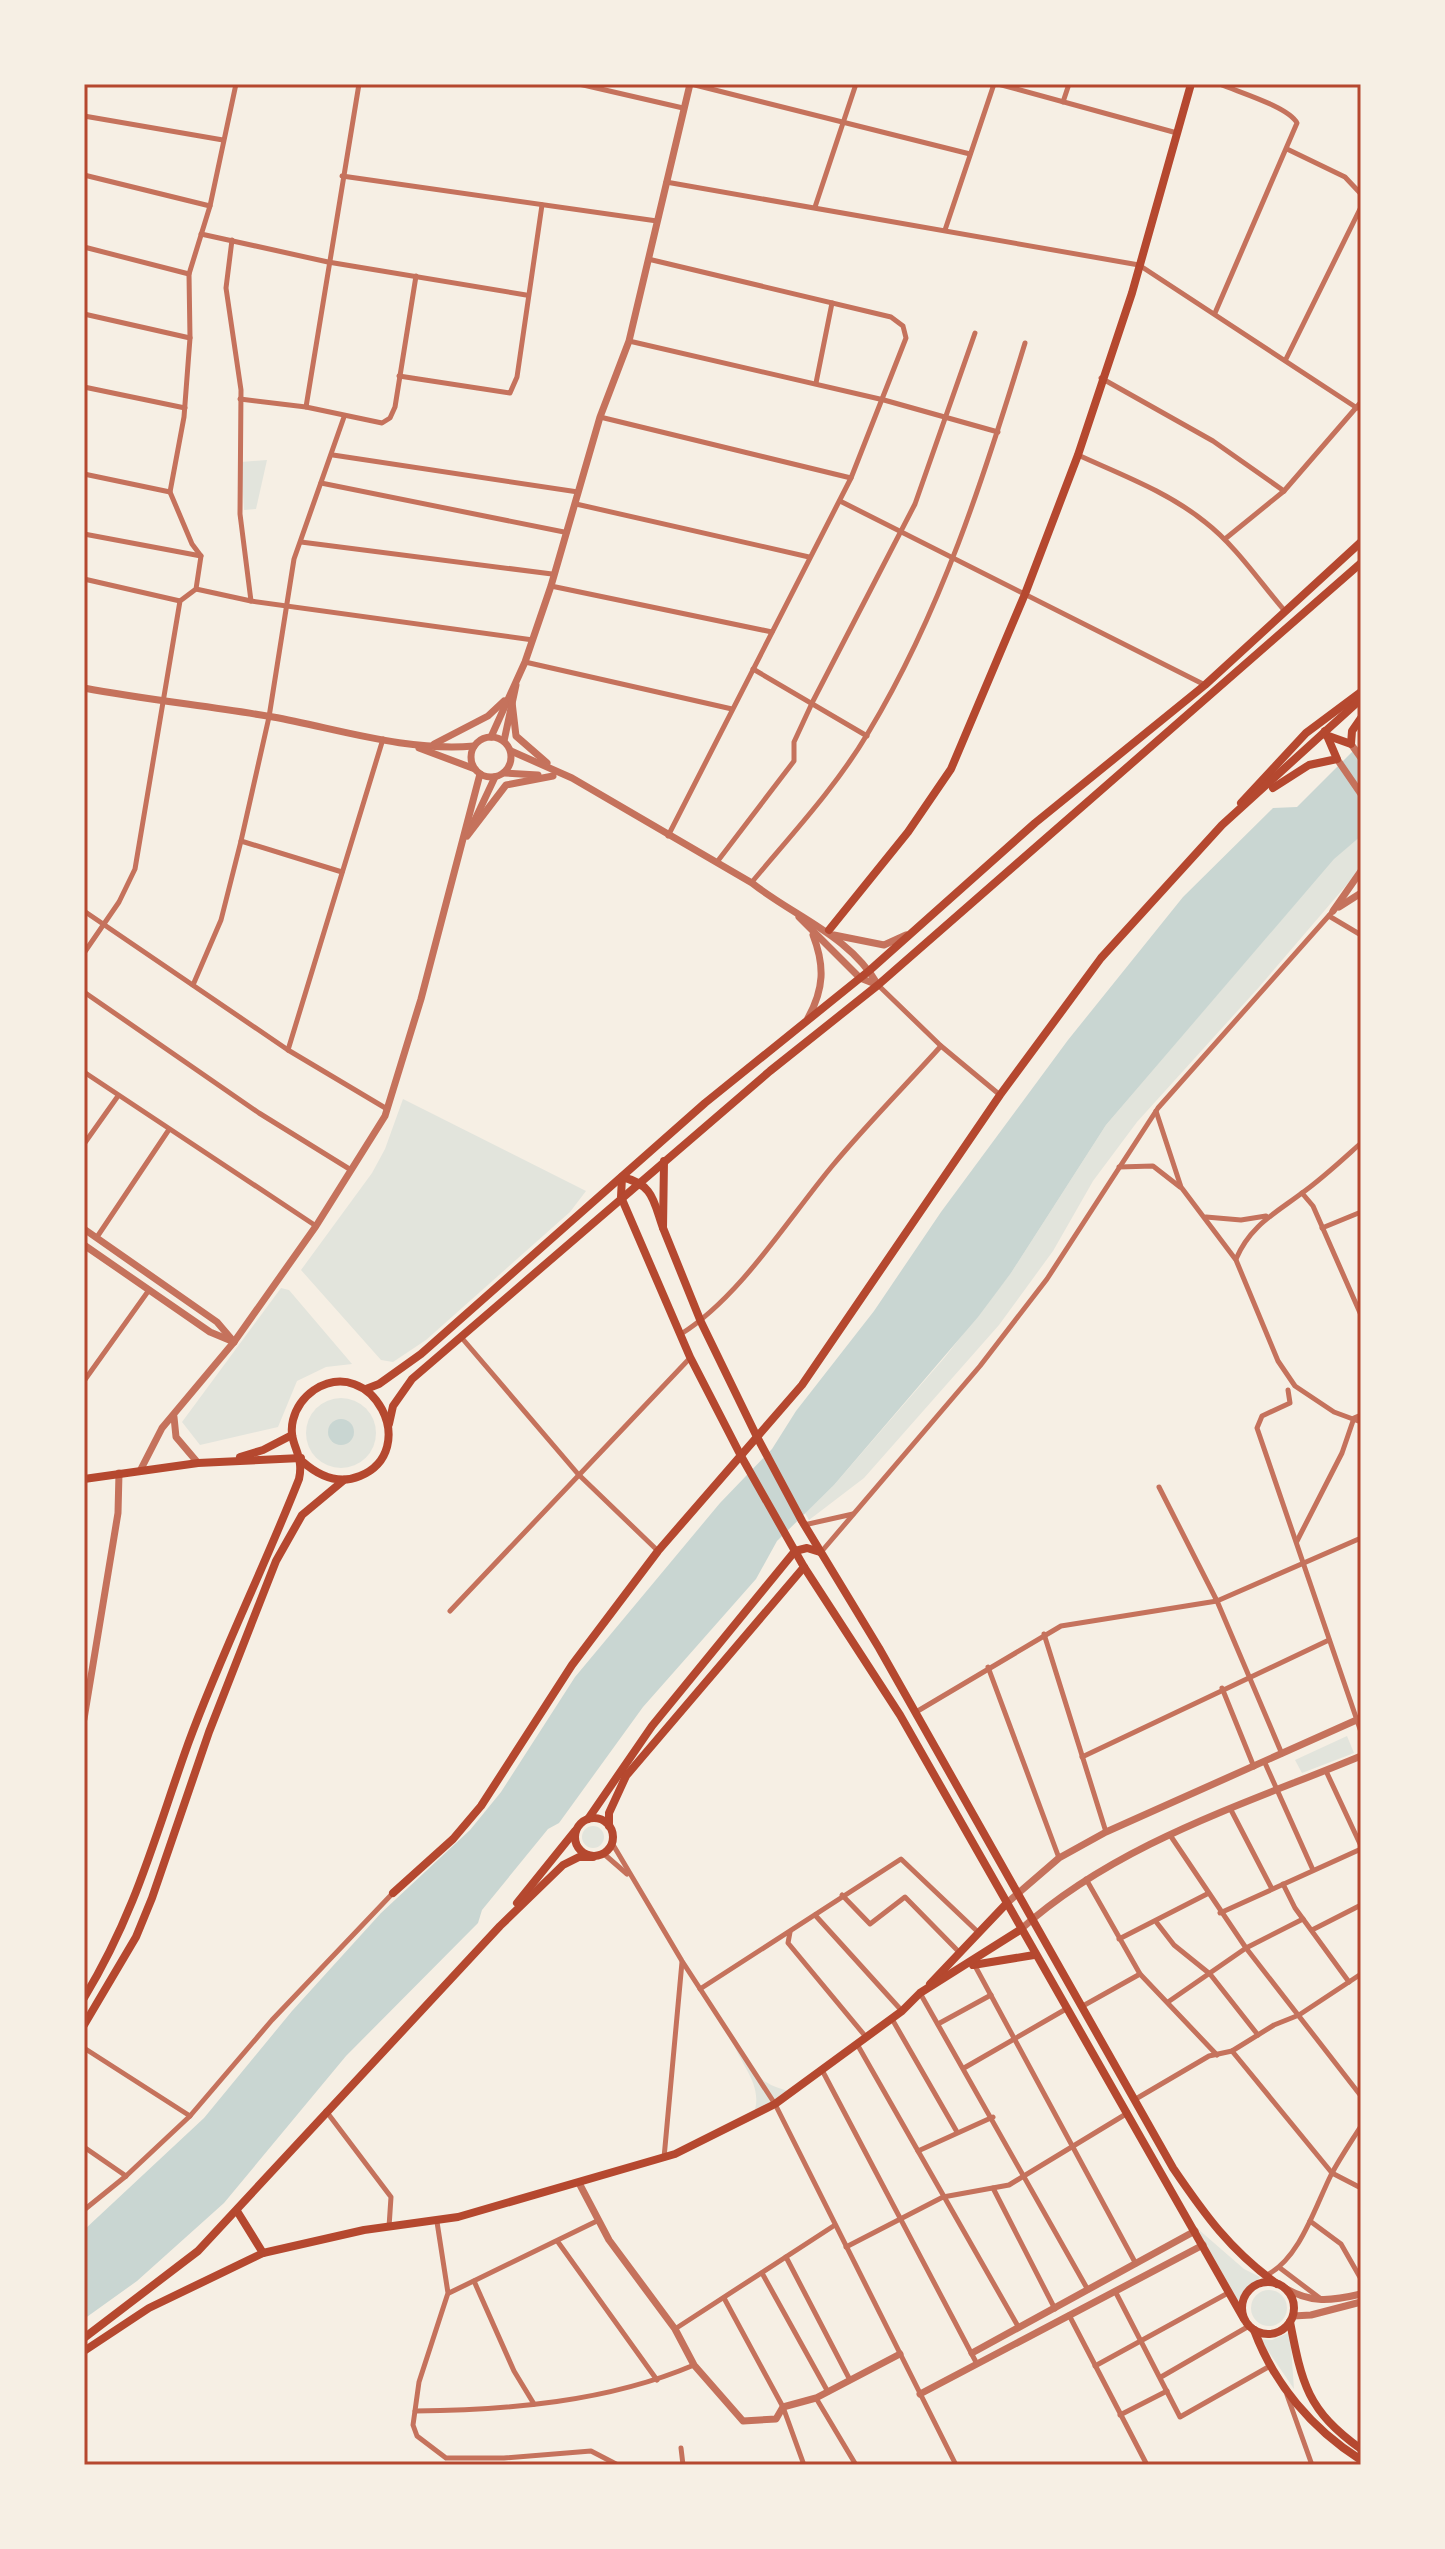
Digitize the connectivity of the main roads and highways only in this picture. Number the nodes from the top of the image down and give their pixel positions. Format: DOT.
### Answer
graph roads {
  1 [pos="1191,84"];
  2 [pos="1361,542"];
  3 [pos="1361,563"];
  4 [pos="1361,692"];
  5 [pos="1361,699"];
  6 [pos="1330,716"];
  7 [pos="1361,718"];
  8 [pos="1306,733"];
  9 [pos="1326,734"];
  10 [pos="1248,803"];
  11 [pos="1222,825"];
  12 [pos="832,933"];
  13 [pos="664,1160"];
  14 [pos="622,1177"];
  15 [pos="640,1181"];
  16 [pos="621,1197"];
  17 [pos="663,1228"];
  18 [pos="366,1389"];
  19 [pos="389,1424"];
  20 [pos="292,1435"];
  21 [pos="757,1437"];
  22 [pos="741,1456"];
  23 [pos="302,1460"];
  24 [pos="224,1462"];
  25 [pos="84,1479"];
  26 [pos="345,1479"];
  27 [pos="795,1551"];
  28 [pos="821,1552"];
  29 [pos="804,1567"];
  30 [pos="588,1819"];
  31 [pos="609,1826"];
  32 [pos="575,1831"];
  33 [pos="593,1857"];
  34 [pos="393,1893"];
  35 [pos="1007,1903"];
  36 [pos="500,1926"];
  37 [pos="1020,1930"];
  38 [pos="1034,1955"];
  39 [pos="961,1969"];
  40 [pos="920,1993"];
  41 [pos="84,1998"];
  42 [pos="84,2025"];
  43 [pos="237,2211"];
  44 [pos="263,2253"];
  45 [pos="1280,2286"];
  46 [pos="1291,2319"];
  47 [pos="1249,2325"];
  48 [pos="84,2338"];
  49 [pos="84,2351"];
  50 [pos="1361,2449"];
  51 [pos="1361,2460"];
  1 -- 12 [label="main road"];
  2 -- 14 [label="main road"];
  3 -- 13 [label="main road"];
  4 -- 6 [label="main road"];
  5 -- 9 [label="main road"];
  6 -- 8 [label="main road"];
  6 -- 9 [label="main road"];
  7 -- 9 [label="main road"];
  8 -- 9 [label="main road"];
  8 -- 11 [label="main road"];
  9 -- 10 [label="main road"];
  9 -- 10 [label="main road"];
  10 -- 11 [label="main road"];
  11 -- 21 [label="main road"];
  13 -- 15 [label="main road"];
  13 -- 17 [label="main road"];
  14 -- 15 [label="main road"];
  14 -- 16 [label="main road"];
  14 -- 18 [label="main road"];
  15 -- 16 [label="main road"];
  15 -- 17 [label="main road"];
  16 -- 19 [label="main road"];
  16 -- 22 [label="main road"];
  17 -- 21 [label="main road"];
  18 -- 19 [label="main road"];
  18 -- 20 [label="main road"];
  19 -- 26 [label="main road"];
  20 -- 23 [label="main road"];
  20 -- 24 [label="main road"];
  21 -- 22 [label="main road"];
  21 -- 28 [label="main road"];
  22 -- 27 [label="main road"];
  22 -- 34 [label="main road"];
  23 -- 24 [label="main road"];
  23 -- 26 [label="main road"];
  23 -- 41 [label="main road"];
  24 -- 25 [label="main road"];
  26 -- 42 [label="main road"];
  27 -- 28 [label="main road"];
  27 -- 29 [label="main road"];
  27 -- 30 [label="main road"];
  28 -- 45 [label="main road"];
  29 -- 31 [label="main road"];
  29 -- 35 [label="main road"];
  30 -- 31 [label="main road"];
  30 -- 32 [label="main road"];
  31 -- 33 [label="main road"];
  32 -- 33 [label="main road"];
  32 -- 36 [label="main road"];
  33 -- 36 [label="main road"];
  35 -- 37 [label="main road"];
  35 -- 40 [label="main road"];
  36 -- 43 [label="main road"];
  37 -- 38 [label="main road"];
  37 -- 39 [label="main road"];
  38 -- 39 [label="main road"];
  38 -- 47 [label="main road"];
  39 -- 40 [label="main road"];
  40 -- 44 [label="main road"];
  43 -- 44 [label="main road"];
  43 -- 48 [label="main road"];
  44 -- 49 [label="main road"];
  45 -- 46 [label="main road"];
  45 -- 47 [label="main road"];
  46 -- 47 [label="main road"];
  46 -- 50 [label="main road"];
  47 -- 51 [label="main road"];
}
